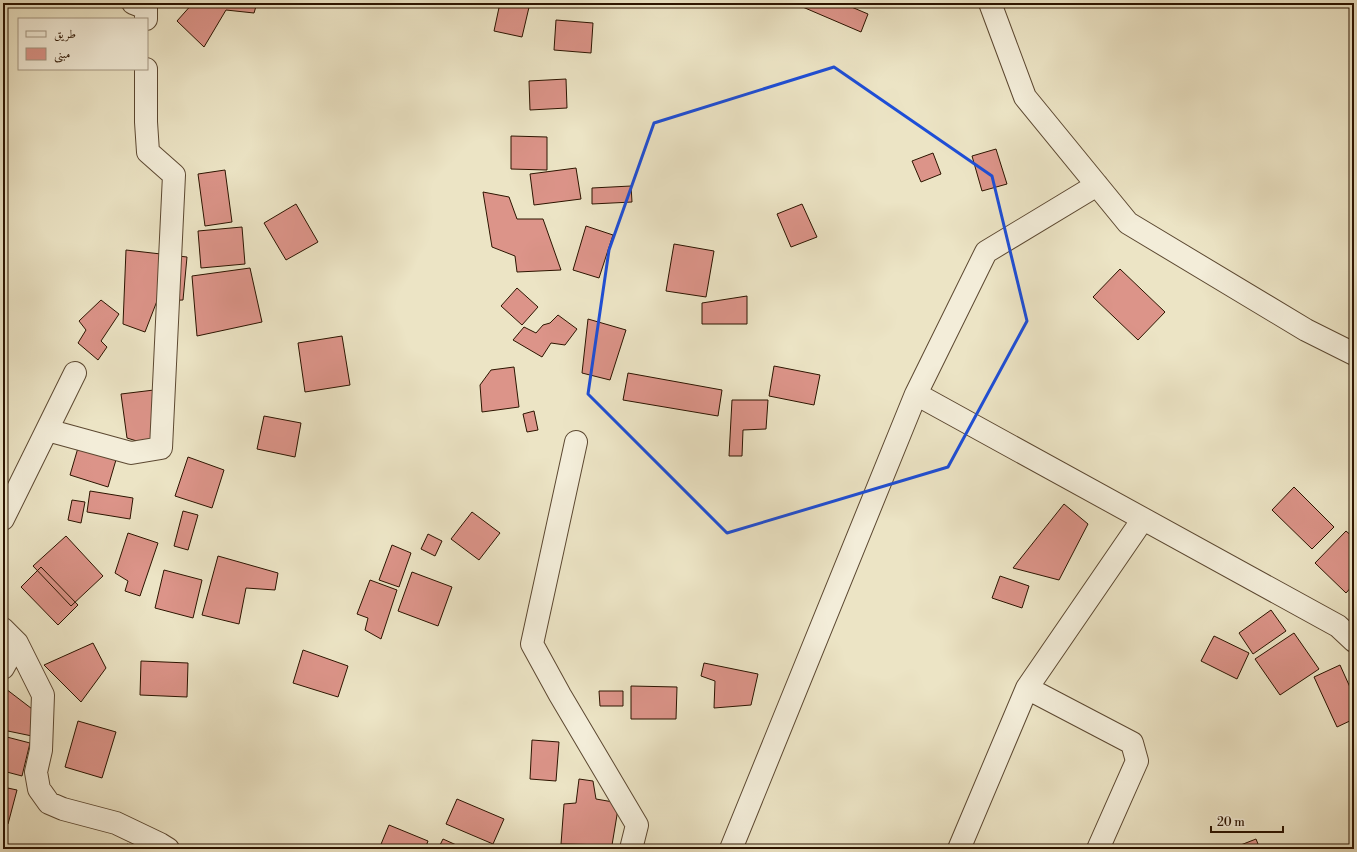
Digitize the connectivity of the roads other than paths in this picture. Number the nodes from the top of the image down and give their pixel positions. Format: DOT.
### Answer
graph roads {
  1 [pos="133,3"];
  2 [pos="990,3"];
  3 [pos="146,18"];
  4 [pos="146,70"];
  5 [pos="1097,185"];
  6 [pos="1354,354"];
  7 [pos="75,373"];
  8 [pos="916,394"];
  9 [pos="47,430"];
  10 [pos="576,442"];
  11 [pos="3,519"];
  12 [pos="1143,519"];
  13 [pos="10,636"];
  14 [pos="1354,641"];
  15 [pos="3,668"];
  16 [pos="1027,688"];
  17 [pos="168,849"];
  18 [pos="631,849"];
  19 [pos="731,849"];
  20 [pos="959,849"];
  21 [pos="1098,849"];
  1 -- 3 [label="street"];
  2 -- 5 [label="street"];
  4 -- 9 [label="street"];
  5 -- 6 [label="street"];
  5 -- 8 [label="street"];
  7 -- 9 [label="street"];
  8 -- 12 [label="street"];
  8 -- 19 [label="street"];
  9 -- 11 [label="street"];
  10 -- 18 [label="street"];
  12 -- 14 [label="street"];
  12 -- 16 [label="street"];
  13 -- 15 [label="street"];
  13 -- 17 [label="street"];
  16 -- 20 [label="street"];
  16 -- 21 [label="street"];
}
